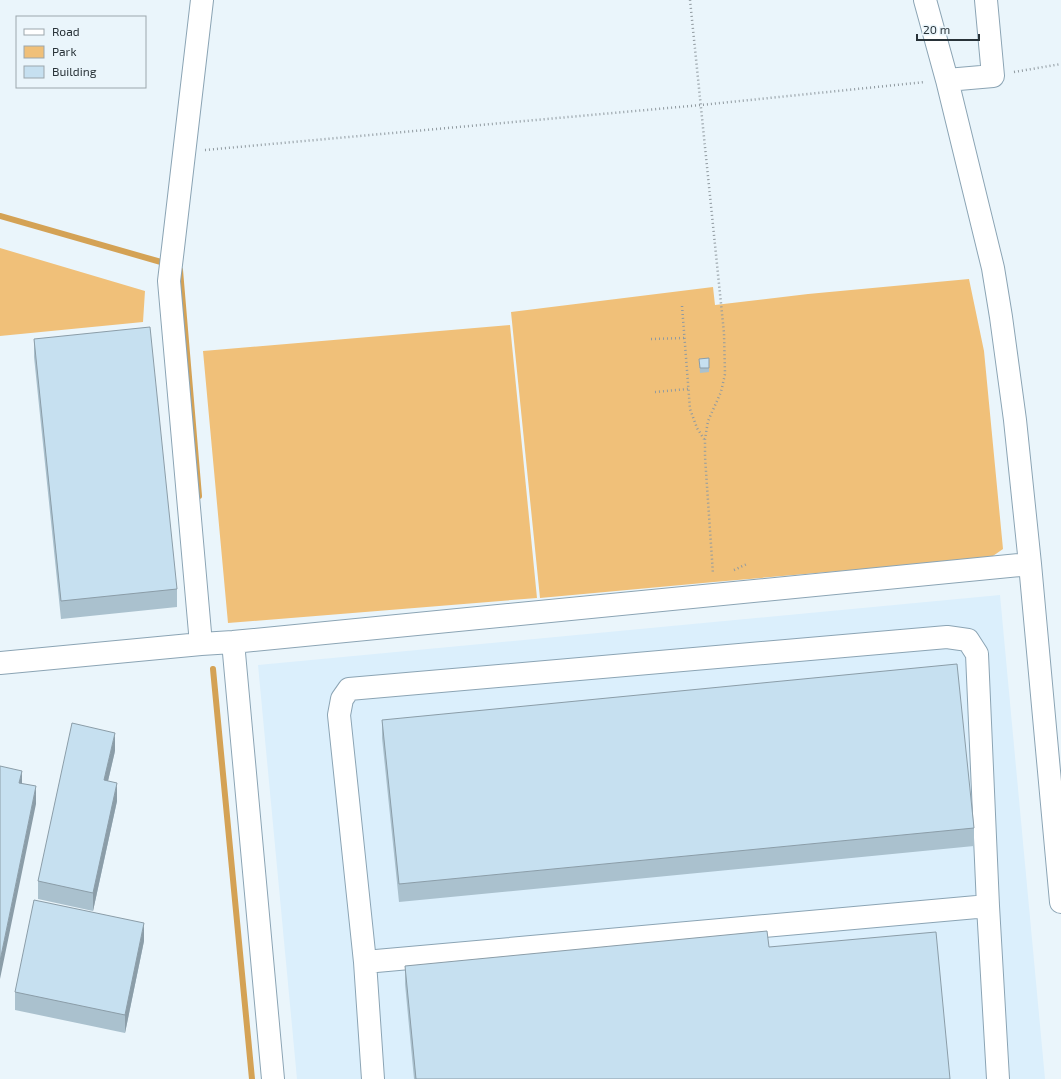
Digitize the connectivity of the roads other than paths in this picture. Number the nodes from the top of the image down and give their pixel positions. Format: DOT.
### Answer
graph roads {
  1 [pos="202,0"];
  2 [pos="925,0"];
  3 [pos="986,0"];
  4 [pos="948,80"];
  5 [pos="1030,564"];
  6 [pos="233,642"];
  7 [pos="201,644"];
  8 [pos="0,663"];
  9 [pos="1054,751"];
  10 [pos="1061,902"];
  11 [pos="988,906"];
  12 [pos="365,962"];
  13 [pos="273,1079"];
  14 [pos="373,1079"];
  15 [pos="998,1079"];
  1 -- 7 [label="street"];
  2 -- 4 [label="street"];
  3 -- 4 [label="street"];
  4 -- 5 [label="street"];
  5 -- 6 [label="street"];
  5 -- 9 [label="street"];
  6 -- 7 [label="street"];
  6 -- 13 [label="street"];
  7 -- 8 [label="street"];
  9 -- 10 [label="street"];
  11 -- 12 [label="street"];
  11 -- 12 [label="street"];
  11 -- 15 [label="street"];
  12 -- 14 [label="street"];
}
